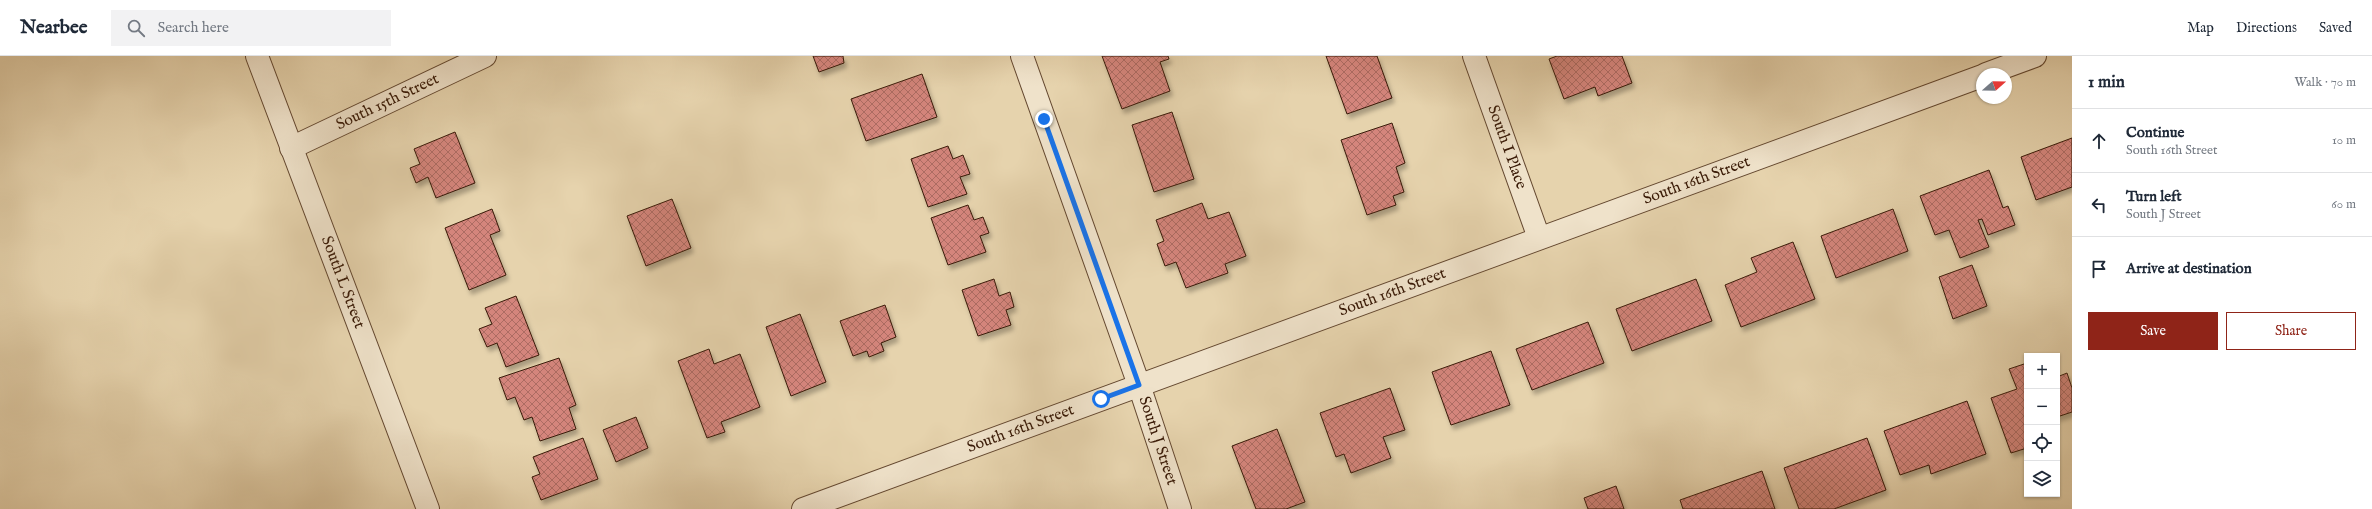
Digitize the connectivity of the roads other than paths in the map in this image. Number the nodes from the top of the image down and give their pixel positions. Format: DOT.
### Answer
graph roads {
  1 [pos="257,56"];
  2 [pos="485,56"];
  3 [pos="1022,56"];
  4 [pos="1474,56"];
  5 [pos="2035,56"];
  6 [pos="2002,68"];
  7 [pos="1976,78"];
  8 [pos="292,148"];
  9 [pos="1539,238"];
  10 [pos="1139,385"];
  11 [pos="428,509"];
  12 [pos="803,509"];
  13 [pos="1180,509"];
  1 -- 8 [label="street, South L Street"];
  2 -- 8 [label="street, South 15th Street"];
  3 -- 10 [label="street, South J Street"];
  4 -- 9 [label="street, South I Place"];
  5 -- 6 [label="street"];
  7 -- 9 [label="street, South 16th Street"];
  8 -- 11 [label="street, South L Street"];
  9 -- 10 [label="street, South 16th Street"];
  10 -- 12 [label="street, South 16th Street"];
  10 -- 13 [label="street, South J Street"];
}
